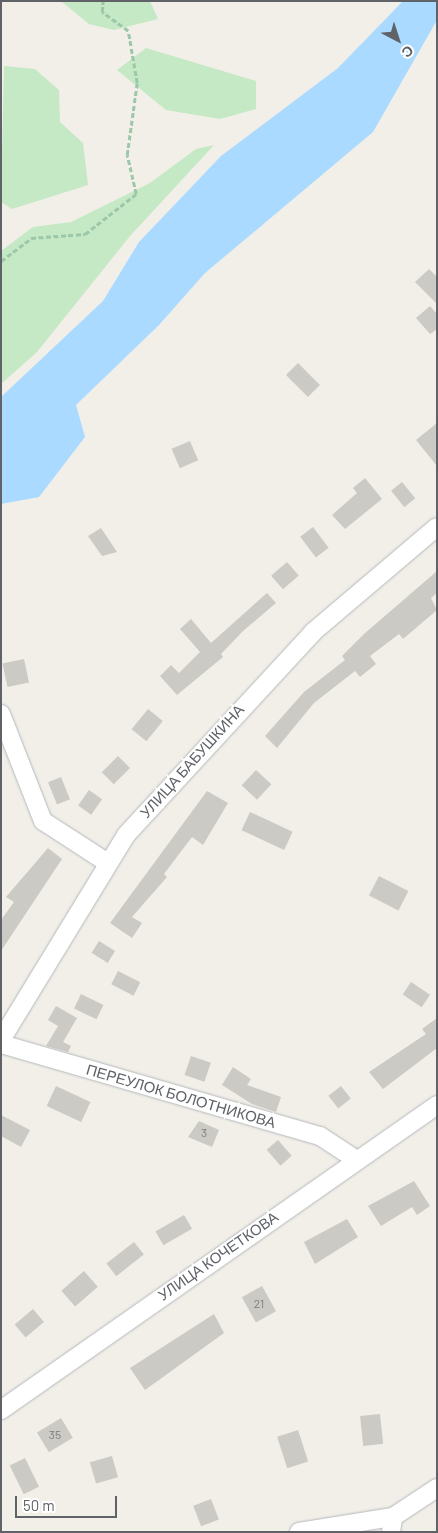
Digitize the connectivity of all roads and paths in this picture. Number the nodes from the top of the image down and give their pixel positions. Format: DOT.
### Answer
graph roads {
  1 [pos="103,1"];
  2 [pos="1,261"];
  3 [pos="437,526"];
  4 [pos="1,714"];
  5 [pos="8,751"];
  6 [pos="108,862"];
  7 [pos="1,1040"];
  8 [pos="1,1044"];
  9 [pos="437,1105"];
  10 [pos="355,1159"];
  11 [pos="1,1410"];
  12 [pos="437,1488"];
  13 [pos="392,1524"];
  14 [pos="299,1532"];
  1 -- 2 [label="path"];
  3 -- 6 [label="street, УЛИЦА БАБУШКИНА"];
  4 -- 5 [label="street"];
  5 -- 6 [label="street"];
  6 -- 7 [label="street, УЛИЦА БАБУШКИНА"];
  8 -- 10 [label="street, ПЕРЕУЛОК БОЛОТНИКОВА"];
  9 -- 10 [label="street, УЛИЦА КОЧЕТКОВА"];
  10 -- 11 [label="street, УЛИЦА КОЧЕТКОВА"];
  12 -- 13 [label="street"];
  13 -- 14 [label="street"];
}
